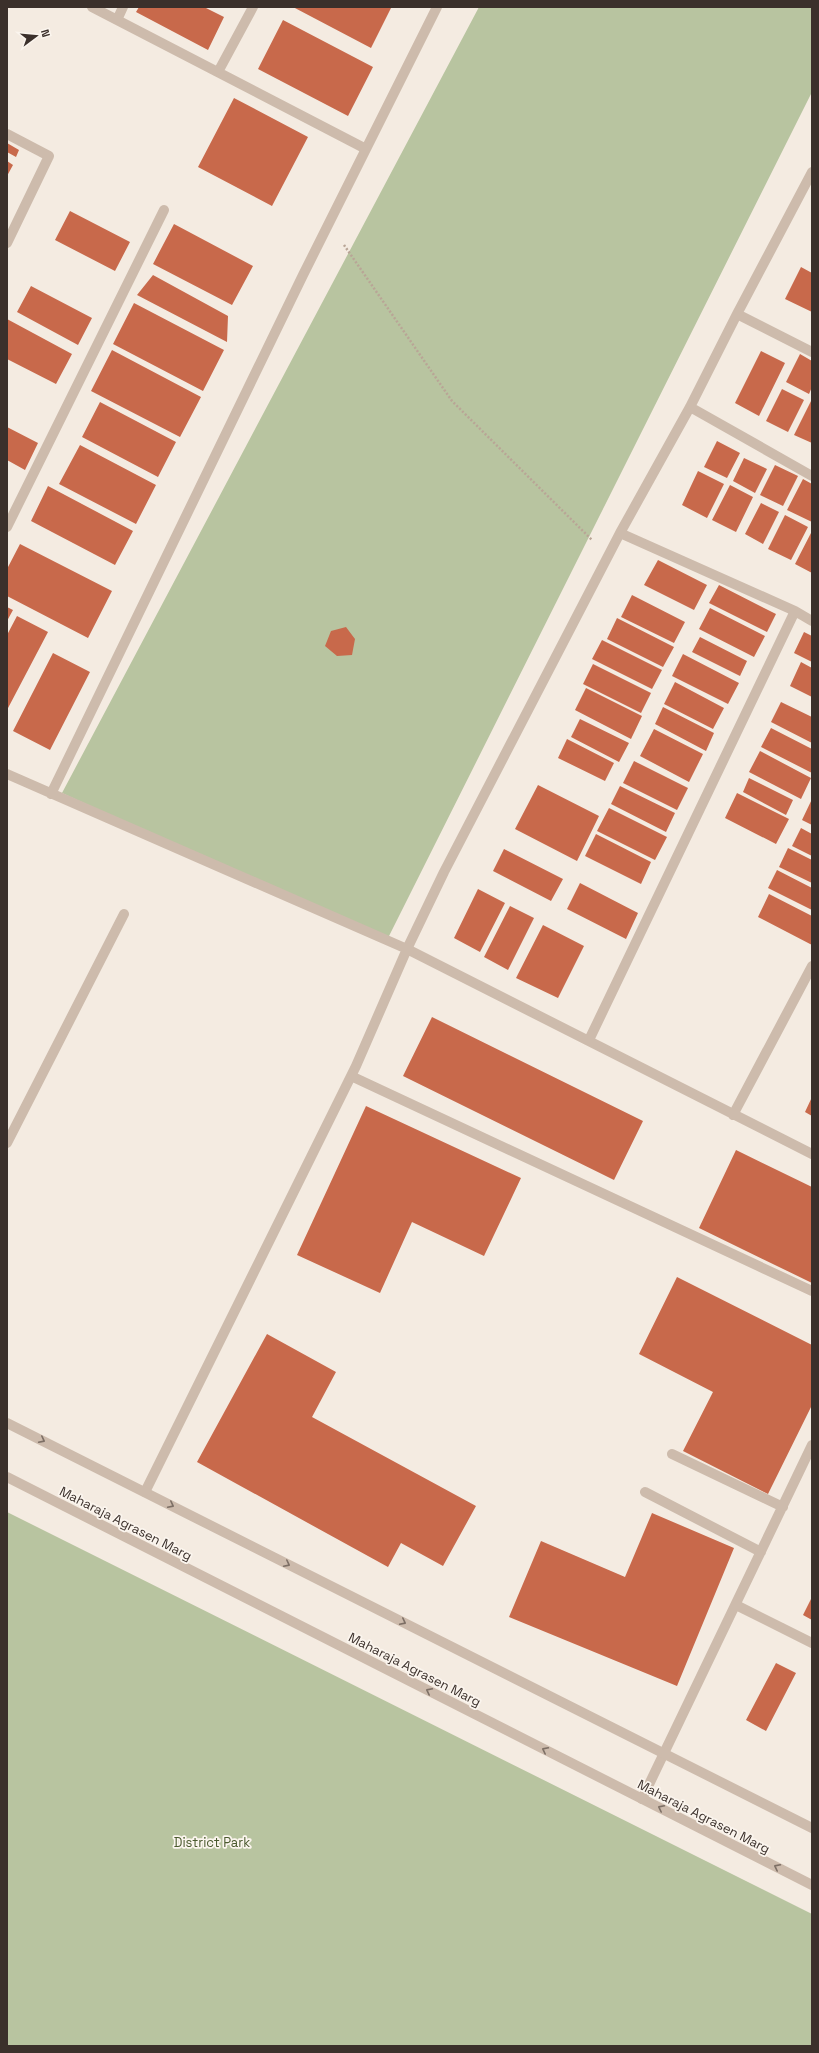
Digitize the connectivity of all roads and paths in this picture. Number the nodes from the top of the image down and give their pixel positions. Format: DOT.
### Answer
graph roads {
  1 [pos="92,7"];
  2 [pos="123,7"];
  3 [pos="253,7"];
  4 [pos="437,7"];
  5 [pos="117,20"];
  6 [pos="218,72"];
  7 [pos="7,134"];
  8 [pos="366,148"];
  9 [pos="812,172"];
  10 [pos="164,210"];
  11 [pos="329,223"];
  12 [pos="7,243"];
  13 [pos="737,314"];
  14 [pos="812,352"];
  15 [pos="690,407"];
  16 [pos="812,476"];
  17 [pos="7,526"];
  18 [pos="620,533"];
  19 [pos="608,555"];
  20 [pos="795,611"];
  21 [pos="812,621"];
  22 [pos="7,774"];
  23 [pos="51,794"];
  24 [pos="124,914"];
  25 [pos="407,949"];
  26 [pos="812,966"];
  27 [pos="589,1040"];
  28 [pos="351,1076"];
  29 [pos="734,1115"];
  30 [pos="7,1143"];
  31 [pos="812,1154"];
  32 [pos="812,1291"];
  33 [pos="7,1423"];
  34 [pos="812,1445"];
  35 [pos="672,1454"];
  36 [pos="7,1477"];
  37 [pos="145,1492"];
  38 [pos="644,1492"];
  39 [pos="783,1506"];
  40 [pos="760,1552"];
  41 [pos="736,1605"];
  42 [pos="812,1643"];
  43 [pos="664,1754"];
  44 [pos="642,1799"];
  45 [pos="812,1828"];
  46 [pos="812,1885"];
  1 -- 5 [label="street"];
  2 -- 5 [label="street"];
  3 -- 6 [label="street"];
  4 -- 8 [label="street"];
  5 -- 6 [label="street"];
  6 -- 8 [label="street"];
  7 -- 12 [label="street"];
  8 -- 11 [label="street"];
  9 -- 13 [label="street"];
  10 -- 17 [label="street"];
  11 -- 19 [label="path"];
  11 -- 23 [label="street"];
  13 -- 14 [label="street"];
  13 -- 15 [label="street"];
  15 -- 16 [label="street"];
  15 -- 18 [label="street"];
  18 -- 19 [label="street"];
  18 -- 20 [label="street"];
  19 -- 25 [label="street"];
  20 -- 21 [label="street"];
  20 -- 27 [label="street"];
  22 -- 23 [label="street"];
  23 -- 25 [label="street"];
  24 -- 30 [label="street"];
  25 -- 27 [label="street"];
  25 -- 28 [label="street"];
  26 -- 29 [label="street"];
  27 -- 29 [label="street"];
  28 -- 32 [label="street"];
  28 -- 37 [label="street"];
  29 -- 31 [label="street"];
  33 -- 37 [label="street, one-way"];
  34 -- 39 [label="street"];
  35 -- 39 [label="street"];
  44 -- 36 [label="street, Maharaja Agrasen Marg, one-way"];
  37 -- 43 [label="street, one-way"];
  38 -- 40 [label="street"];
  39 -- 40 [label="street"];
  40 -- 41 [label="street"];
  41 -- 42 [label="street"];
  41 -- 43 [label="street"];
  43 -- 44 [label="street"];
  43 -- 45 [label="street"];
  46 -- 44 [label="street, Maharaja Agrasen Marg, one-way"];
}
